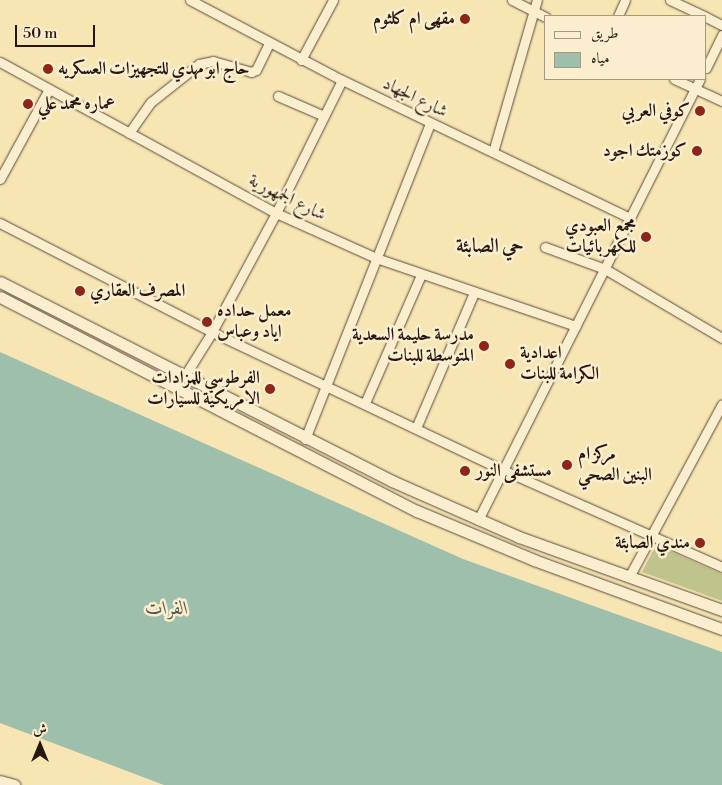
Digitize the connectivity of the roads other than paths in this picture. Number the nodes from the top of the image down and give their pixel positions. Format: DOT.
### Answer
graph roads {
  1 [pos="190,0"];
  2 [pos="333,0"];
  3 [pos="512,0"];
  4 [pos="537,0"];
  5 [pos="626,0"];
  6 [pos="670,0"];
  7 [pos="533,11"];
  8 [pos="618,15"];
  9 [pos="703,15"];
  10 [pos="544,16"];
  11 [pos="707,17"];
  12 [pos="722,24"];
  13 [pos="722,35"];
  14 [pos="268,43"];
  15 [pos="301,60"];
  16 [pos="0,62"];
  17 [pos="707,66"];
  18 [pos="342,80"];
  19 [pos="676,80"];
  20 [pos="700,80"];
  21 [pos="49,89"];
  22 [pos="695,89"];
  23 [pos="278,96"];
  24 [pos="722,102"];
  25 [pos="324,116"];
  26 [pos="430,123"];
  27 [pos="129,133"];
  28 [pos="493,152"];
  29 [pos="0,180"];
  30 [pos="276,213"];
  31 [pos="630,218"];
  32 [pos="0,223"];
  33 [pos="545,247"];
  34 [pos="376,258"];
  35 [pos="605,269"];
  36 [pos="421,275"];
  37 [pos="0,282"];
  38 [pos="474,293"];
  39 [pos="0,298"];
  40 [pos="576,326"];
  41 [pos="212,332"];
  42 [pos="722,338"];
  43 [pos="184,377"];
  44 [pos="326,385"];
  45 [pos="365,403"];
  46 [pos="722,404"];
  47 [pos="241,406"];
  48 [pos="234,418"];
  49 [pos="416,428"];
  50 [pos="306,438"];
  51 [pos="503,470"];
  52 [pos="478,520"];
  53 [pos="651,535"];
  54 [pos="722,568"];
  55 [pos="628,577"];
  56 [pos="722,610"];
  57 [pos="722,629"];
  58 [pos="0,781"];
  59 [pos="14,785"];
  1 -- 14 [label="street, شارع الجهاد"];
  2 -- 15 [label="street"];
  3 -- 7 [label="street"];
  4 -- 7 [label="street"];
  5 -- 8 [label="street"];
  6 -- 9 [label="street"];
  7 -- 10 [label="street"];
  7 -- 28 [label="street"];
  11 -- 12 [label="street"];
  13 -- 17 [label="street"];
  14 -- 15 [label="street, شارع الجهاد"];
  14 -- 27 [label="street"];
  15 -- 18 [label="street, شارع الجهاد"];
  16 -- 21 [label="street, شارع الجمهورية"];
  18 -- 25 [label="street"];
  18 -- 26 [label="street, شارع الجهاد"];
  19 -- 22 [label="street"];
  20 -- 22 [label="street"];
  21 -- 27 [label="street, شارع الجمهورية"];
  21 -- 29 [label="street"];
  22 -- 24 [label="street"];
  22 -- 31 [label="street"];
  23 -- 25 [label="street"];
  25 -- 30 [label="street"];
  26 -- 28 [label="street, شارع الجهاد"];
  26 -- 34 [label="street"];
  27 -- 30 [label="street, شارع الجمهورية"];
  28 -- 31 [label="street, شارع الجهاد"];
  30 -- 34 [label="street, شارع الجمهورية"];
  30 -- 41 [label="street"];
  31 -- 35 [label="street"];
  32 -- 41 [label="street"];
  33 -- 35 [label="street"];
  34 -- 36 [label="street, شارع الجمهورية"];
  34 -- 44 [label="street"];
  35 -- 40 [label="street"];
  35 -- 42 [label="street"];
  36 -- 38 [label="street, شارع الجمهورية"];
  36 -- 45 [label="street"];
  37 -- 43 [label="main road"];
  38 -- 40 [label="street, شارع الجمهورية"];
  38 -- 49 [label="street"];
  39 -- 48 [label="main road"];
  40 -- 51 [label="street"];
  41 -- 43 [label="street"];
  41 -- 44 [label="street"];
  43 -- 47 [label="main road"];
  44 -- 45 [label="street"];
  44 -- 50 [label="street"];
  45 -- 49 [label="street"];
  46 -- 53 [label="street"];
  47 -- 48 [label="main road"];
  47 -- 50 [label="main road"];
  48 -- 57 [label="main road"];
  49 -- 51 [label="street"];
  50 -- 52 [label="main road"];
  51 -- 52 [label="street"];
  51 -- 53 [label="street"];
  52 -- 55 [label="main road"];
  53 -- 54 [label="street"];
  53 -- 55 [label="street"];
  55 -- 56 [label="main road"];
  58 -- 59 [label="main road"];
}
